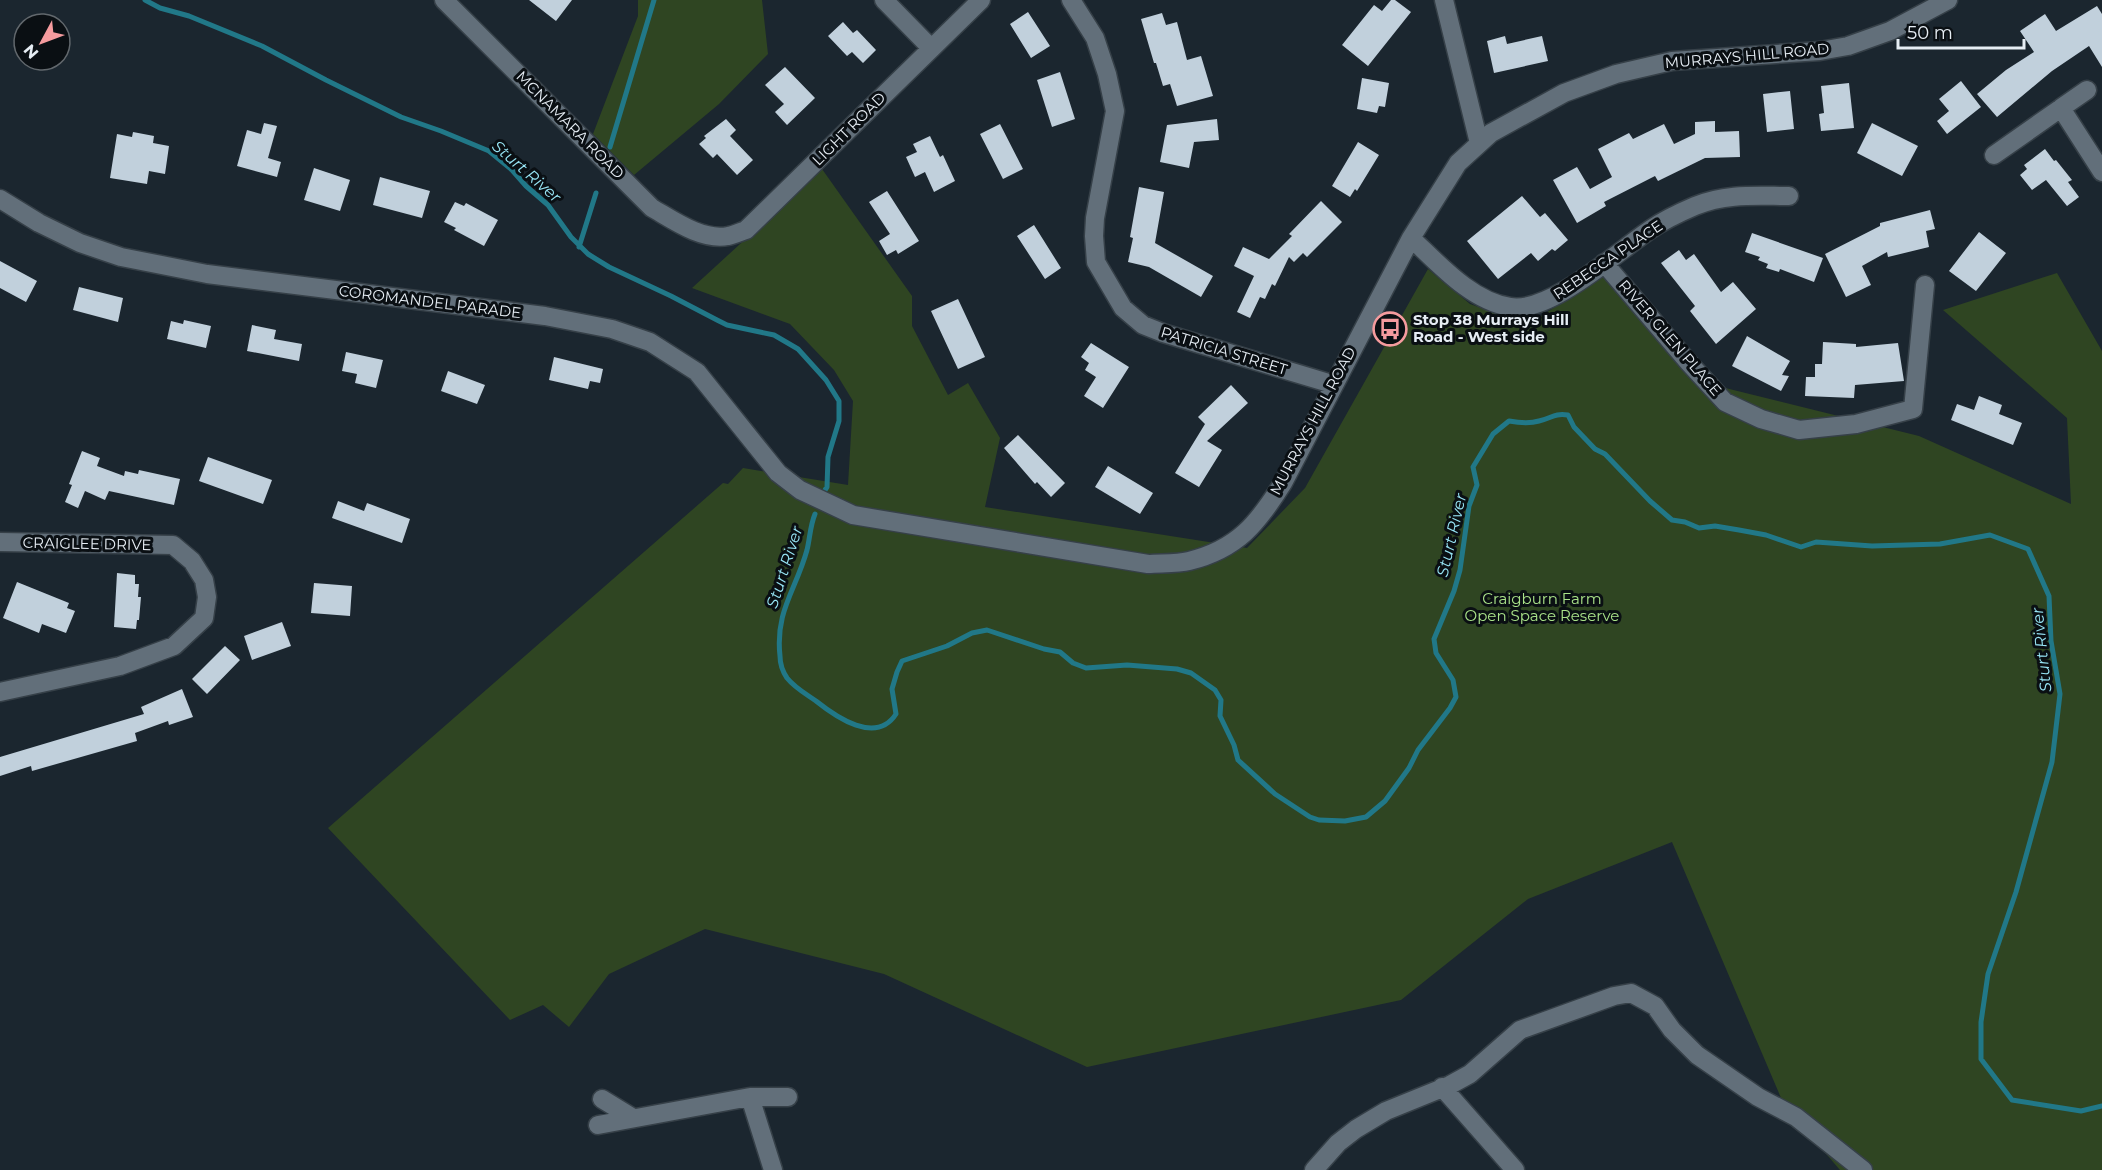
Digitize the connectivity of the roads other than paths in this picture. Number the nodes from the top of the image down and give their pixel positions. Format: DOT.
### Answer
graph roads {
  1 [pos="444,0"];
  2 [pos="884,0"];
  3 [pos="981,0"];
  4 [pos="1071,0"];
  5 [pos="1444,0"];
  6 [pos="1948,0"];
  7 [pos="931,48"];
  8 [pos="2087,90"];
  9 [pos="2061,108"];
  10 [pos="1479,143"];
  11 [pos="1994,155"];
  12 [pos="2102,172"];
  13 [pos="1789,196"];
  14 [pos="0,199"];
  15 [pos="707,235"];
  16 [pos="1411,238"];
  17 [pos="1604,263"];
  18 [pos="1925,285"];
  19 [pos="1332,384"];
  20 [pos="809,494"];
  21 [pos="0,542"];
  22 [pos="0,692"];
  23 [pos="1442,1087"];
  24 [pos="750,1097"];
  25 [pos="788,1097"];
  26 [pos="602,1099"];
  27 [pos="633,1118"];
  28 [pos="598,1125"];
  29 [pos="773,1170"];
  30 [pos="1314,1170"];
  31 [pos="1515,1170"];
  32 [pos="1863,1170"];
  1 -- 15 [label="street, MCNAMARA ROAD"];
  2 -- 7 [label="street"];
  3 -- 7 [label="street, LIGHT ROAD"];
  4 -- 19 [label="street, PATRICIA STREET"];
  5 -- 10 [label="street"];
  6 -- 10 [label="street, MURRAYS HILL ROAD"];
  7 -- 15 [label="street, LIGHT ROAD"];
  8 -- 9 [label="street"];
  9 -- 11 [label="street"];
  9 -- 12 [label="street"];
  10 -- 16 [label="street, MURRAYS HILL ROAD"];
  13 -- 17 [label="street, REBECCA PLACE"];
  14 -- 20 [label="street, COROMANDEL PARADE"];
  16 -- 17 [label="street, REBECCA PLACE"];
  16 -- 19 [label="street, MURRAYS HILL ROAD"];
  17 -- 18 [label="street, RIVER GLEN PLACE"];
  19 -- 20 [label="street, MURRAYS HILL ROAD"];
  21 -- 22 [label="street, CRAIGLEE DRIVE"];
  23 -- 30 [label="street"];
  23 -- 31 [label="street"];
  23 -- 32 [label="street"];
  24 -- 25 [label="street"];
  24 -- 27 [label="street"];
  24 -- 29 [label="street"];
  26 -- 27 [label="street"];
  27 -- 28 [label="street"];
}
